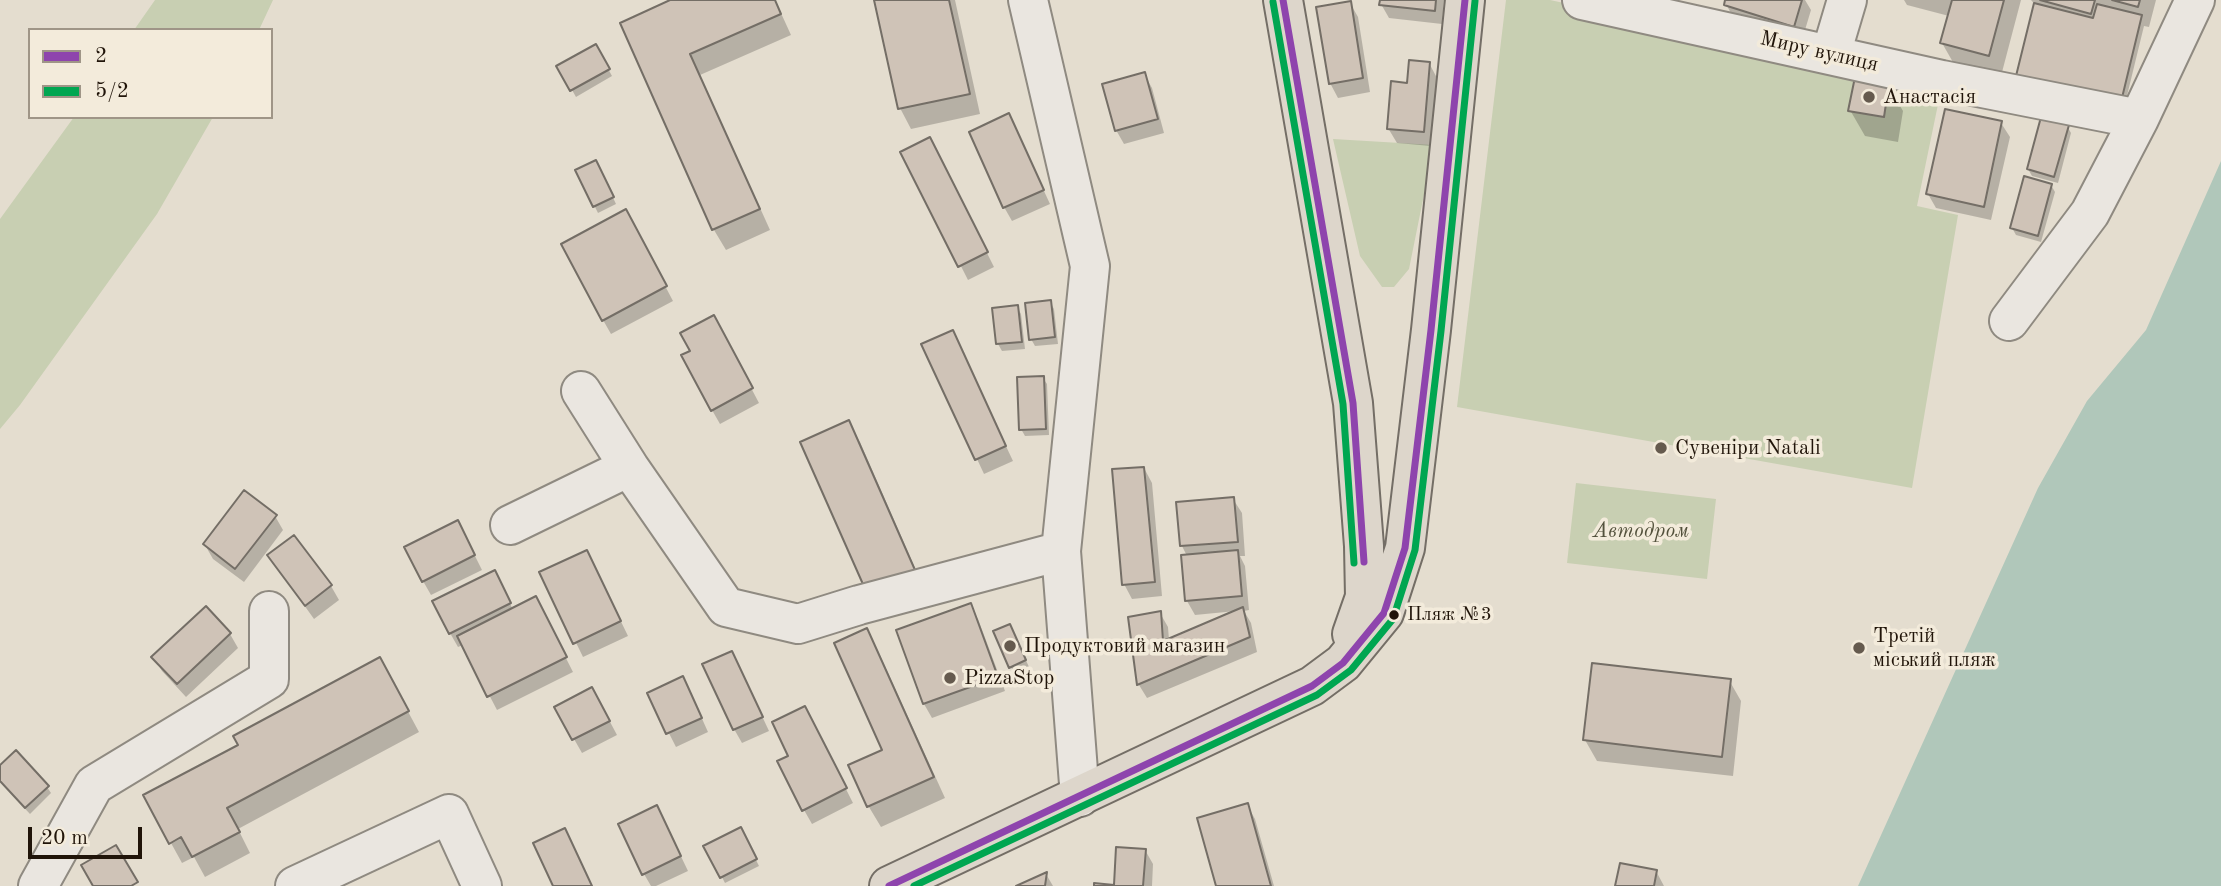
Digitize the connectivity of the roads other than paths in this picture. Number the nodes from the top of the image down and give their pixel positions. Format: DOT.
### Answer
graph roads {
  1 [pos="1028,0"];
  2 [pos="1283,0"];
  3 [pos="1465,0"];
  4 [pos="1582,0"];
  5 [pos="1847,0"];
  6 [pos="2195,0"];
  7 [pos="1831,54"];
  8 [pos="2139,119"];
  9 [pos="2009,321"];
  10 [pos="581,391"];
  11 [pos="629,467"];
  12 [pos="510,525"];
  13 [pos="1061,551"];
  14 [pos="269,611"];
  15 [pos="1343,663"];
  16 [pos="1080,797"];
  17 [pos="38,886"];
  18 [pos="295,886"];
  19 [pos="482,886"];
  20 [pos="889,886"];
  1 -- 13 [label="street"];
  2 -- 15 [label="main road"];
  3 -- 15 [label="main road"];
  4 -- 7 [label="street, Миру вулиця"];
  5 -- 7 [label="street"];
  6 -- 8 [label="street"];
  7 -- 8 [label="street, Миру вулиця"];
  8 -- 9 [label="street"];
  10 -- 11 [label="street"];
  11 -- 12 [label="street"];
  11 -- 13 [label="street"];
  13 -- 16 [label="street"];
  14 -- 17 [label="street"];
  15 -- 16 [label="main road"];
  16 -- 20 [label="main road"];
  18 -- 19 [label="street"];
}
